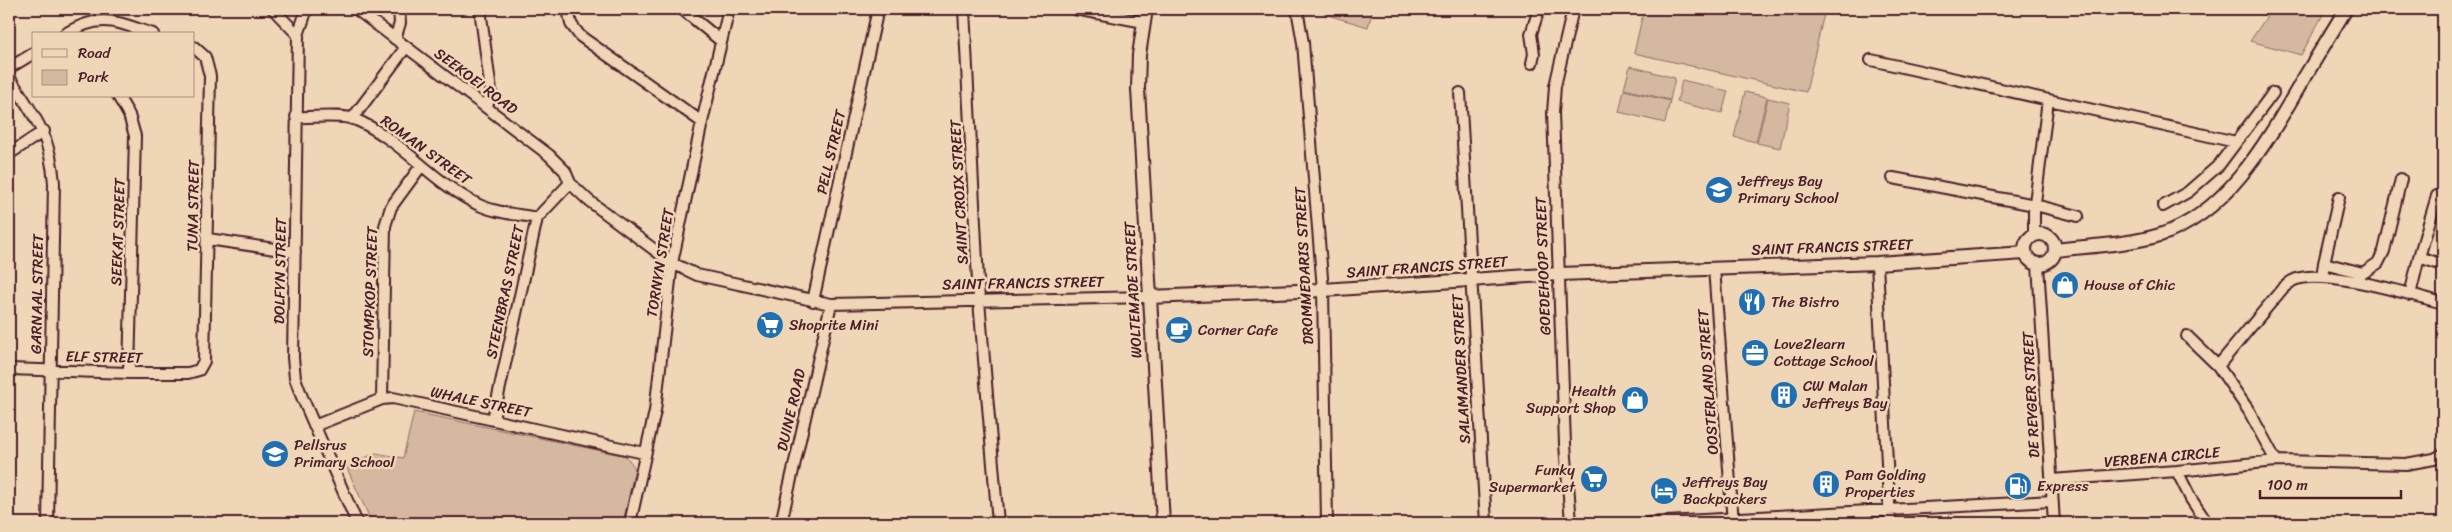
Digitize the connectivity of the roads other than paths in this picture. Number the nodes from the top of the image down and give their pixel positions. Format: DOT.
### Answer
graph roads {
  1 [pos="273,9"];
  2 [pos="307,9"];
  3 [pos="356,9"];
  4 [pos="399,9"];
  5 [pos="480,9"];
  6 [pos="568,9"];
  7 [pos="682,9"];
  8 [pos="729,9"];
  9 [pos="878,9"];
  10 [pos="964,9"];
  11 [pos="1075,9"];
  12 [pos="1146,9"];
  13 [pos="1297,9"];
  14 [pos="1539,9"];
  15 [pos="1573,9"];
  16 [pos="2346,9"];
  17 [pos="1144,22"];
  18 [pos="72,32"];
  19 [pos="147,32"];
  20 [pos="298,35"];
  21 [pos="395,39"];
  22 [pos="721,40"];
  23 [pos="406,47"];
  24 [pos="195,48"];
  25 [pos="32,54"];
  26 [pos="1871,60"];
  27 [pos="1532,63"];
  28 [pos="9,68"];
  29 [pos="9,77"];
  30 [pos="1460,92"];
  31 [pos="2273,93"];
  32 [pos="119,98"];
  33 [pos="2048,100"];
  34 [pos="487,107"];
  35 [pos="296,118"];
  36 [pos="352,118"];
  37 [pos="702,122"];
  38 [pos="44,131"];
  39 [pos="2236,142"];
  40 [pos="9,154"];
  41 [pos="421,166"];
  42 [pos="1892,178"];
  43 [pos="2401,179"];
  44 [pos="570,182"];
  45 [pos="2339,198"];
  46 [pos="2443,198"];
  47 [pos="2035,205"];
  48 [pos="2163,206"];
  49 [pos="2078,216"];
  50 [pos="537,218"];
  51 [pos="2034,234"];
  52 [pos="208,239"];
  53 [pos="2055,250"];
  54 [pos="295,252"];
  55 [pos="2025,253"];
  56 [pos="2418,257"];
  57 [pos="672,263"];
  58 [pos="1877,263"];
  59 [pos="2324,263"];
  60 [pos="2038,264"];
  61 [pos="2443,265"];
  62 [pos="1714,268"];
  63 [pos="1559,274"];
  64 [pos="2322,277"];
  65 [pos="1471,280"];
  66 [pos="1323,290"];
  67 [pos="2410,295"];
  68 [pos="1149,297"];
  69 [pos="813,301"];
  70 [pos="979,301"];
  71 [pos="2443,303"];
  72 [pos="831,304"];
  73 [pos="2187,336"];
  74 [pos="2218,366"];
  75 [pos="9,369"];
  76 [pos="50,370"];
  77 [pos="199,370"];
  78 [pos="129,373"];
  79 [pos="382,399"];
  80 [pos="493,419"];
  81 [pos="314,426"];
  82 [pos="644,453"];
  83 [pos="2443,454"];
  84 [pos="2276,461"];
  85 [pos="2178,471"];
  86 [pos="2051,480"];
  87 [pos="2052,501"];
  88 [pos="1889,511"];
  89 [pos="1733,521"];
  90 [pos="48,523"];
  91 [pos="357,523"];
  92 [pos="630,523"];
  93 [pos="781,523"];
  94 [pos="998,523"];
  95 [pos="1164,523"];
  96 [pos="1327,523"];
  97 [pos="1486,523"];
  98 [pos="1571,523"];
  99 [pos="1648,523"];
  100 [pos="1890,523"];
  101 [pos="2054,523"];
  102 [pos="2207,523"];
  1 -- 20 [label="street"];
  2 -- 20 [label="street, DOLFYN STREET"];
  3 -- 21 [label="street, SEEKOEI ROAD"];
  4 -- 21 [label="street"];
  5 -- 34 [label="street"];
  6 -- 37 [label="street"];
  7 -- 22 [label="street"];
  8 -- 22 [label="street, TORNYN STREET"];
  9 -- 69 [label="street, PELL STREET"];
  10 -- 70 [label="street, SAINT CROIX STREET"];
  11 -- 17 [label="street"];
  12 -- 17 [label="street, WOLTEMADE STREET"];
  13 -- 66 [label="street, DROMMEDARIS STREET"];
  14 -- 27 [label="street"];
  15 -- 63 [label="street, GOEDEHOOP STREET"];
  16 -- 53 [label="street"];
  17 -- 68 [label="street, WOLTEMADE STREET"];
  18 -- 19 [label="street"];
  20 -- 35 [label="street, DOLFYN STREET"];
  21 -- 23 [label="street, SEEKOEI ROAD"];
  22 -- 37 [label="street, TORNYN STREET"];
  23 -- 34 [label="street, SEEKOEI ROAD"];
  23 -- 36 [label="street"];
  24 -- 52 [label="street, TUNA STREET"];
  25 -- 28 [label="street"];
  26 -- 33 [label="street"];
  29 -- 38 [label="street, GARNAAL STREET"];
  30 -- 65 [label="street, SALAMANDER STREET"];
  31 -- 39 [label="street"];
  32 -- 78 [label="street, SEEKAT STREET"];
  33 -- 39 [label="street"];
  33 -- 47 [label="street"];
  34 -- 44 [label="street, SEEKOEI ROAD"];
  35 -- 36 [label="street"];
  35 -- 54 [label="street, DOLFYN STREET"];
  36 -- 41 [label="street, ROMAN STREET"];
  37 -- 57 [label="street, TORNYN STREET"];
  38 -- 40 [label="street"];
  38 -- 76 [label="street, GARNAAL STREET"];
  39 -- 48 [label="street"];
  41 -- 50 [label="street, ROMAN STREET"];
  41 -- 79 [label="street, STOMPKOP STREET"];
  42 -- 47 [label="street"];
  43 -- 59 [label="street"];
  44 -- 50 [label="street, STEENBRAS STREET"];
  44 -- 57 [label="street, SEEKOEI ROAD"];
  45 -- 59 [label="street"];
  46 -- 56 [label="street"];
  47 -- 49 [label="street"];
  47 -- 51 [label="street"];
  50 -- 80 [label="street, STEENBRAS STREET"];
  51 -- 53 [label="street"];
  51 -- 55 [label="street"];
  52 -- 54 [label="street"];
  52 -- 77 [label="street, TUNA STREET"];
  53 -- 60 [label="street"];
  54 -- 81 [label="street, DOLFYN STREET"];
  55 -- 58 [label="street, SAINT FRANCIS STREET"];
  55 -- 60 [label="street"];
  56 -- 61 [label="street"];
  56 -- 67 [label="street"];
  57 -- 69 [label="street, SAINT FRANCIS STREET"];
  57 -- 82 [label="street, TORNYN STREET"];
  58 -- 62 [label="street, SAINT FRANCIS STREET"];
  58 -- 88 [label="street"];
  59 -- 64 [label="street"];
  60 -- 86 [label="street, DE REYGER STREET"];
  62 -- 63 [label="street, SAINT FRANCIS STREET"];
  62 -- 89 [label="street, OOSTERLAND STREET"];
  63 -- 65 [label="street, SAINT FRANCIS STREET"];
  63 -- 98 [label="street, GOEDEHOOP STREET"];
  64 -- 67 [label="street"];
  64 -- 74 [label="street"];
  65 -- 66 [label="street, SAINT FRANCIS STREET"];
  65 -- 97 [label="street, SALAMANDER STREET"];
  66 -- 68 [label="street, SAINT FRANCIS STREET"];
  66 -- 96 [label="street, DROMMEDARIS STREET"];
  67 -- 71 [label="street"];
  68 -- 70 [label="street, SAINT FRANCIS STREET"];
  68 -- 95 [label="street, WOLTEMADE STREET"];
  69 -- 72 [label="street, SAINT FRANCIS STREET"];
  70 -- 72 [label="street, SAINT FRANCIS STREET"];
  70 -- 94 [label="street, SAINT CROIX STREET"];
  72 -- 93 [label="street, DUINE ROAD"];
  73 -- 74 [label="street"];
  74 -- 84 [label="street"];
  75 -- 76 [label="street, ELF STREET"];
  76 -- 78 [label="street, ELF STREET"];
  76 -- 90 [label="street, GARNAAL STREET"];
  77 -- 78 [label="street, ELF STREET"];
  79 -- 80 [label="street, WHALE STREET"];
  79 -- 81 [label="street, WHALE STREET"];
  80 -- 82 [label="street, WHALE STREET"];
  81 -- 91 [label="street, DOLFYN STREET"];
  82 -- 92 [label="street, TORNYN STREET"];
  83 -- 84 [label="street, VERBENA CIRCLE"];
  84 -- 85 [label="street, VERBENA CIRCLE"];
  85 -- 86 [label="street, VERBENA CIRCLE"];
  85 -- 102 [label="street"];
  86 -- 87 [label="street, DE REYGER STREET"];
  87 -- 88 [label="street"];
  87 -- 101 [label="street, DE REYGER STREET"];
  88 -- 89 [label="street"];
  88 -- 100 [label="street"];
  89 -- 99 [label="street"];
}
